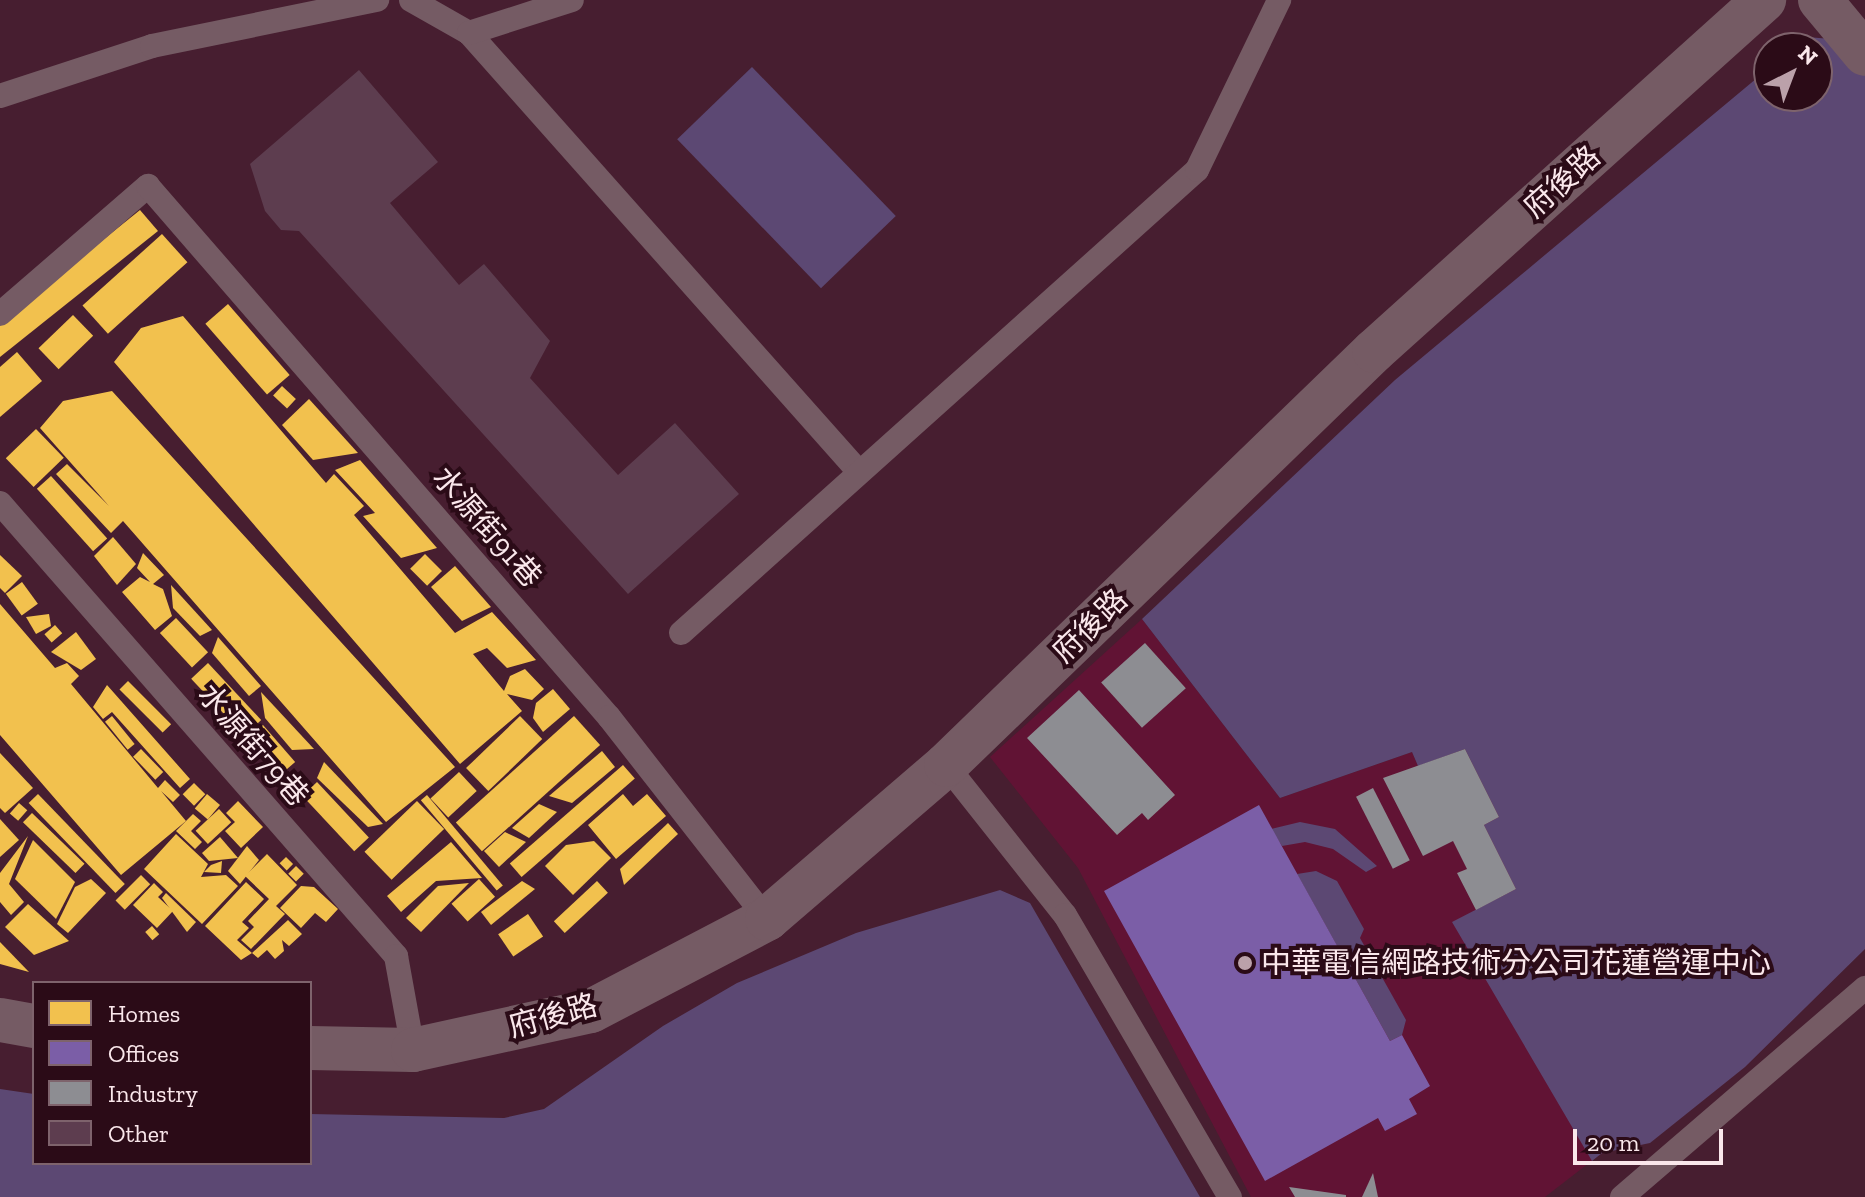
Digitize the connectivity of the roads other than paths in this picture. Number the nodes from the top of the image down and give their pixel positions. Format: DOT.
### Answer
graph roads {
  1 [pos="377,0"];
  2 [pos="411,0"];
  3 [pos="572,0"];
  4 [pos="1279,0"];
  5 [pos="1764,0"];
  6 [pos="1820,0"];
  7 [pos="469,33"];
  8 [pos="1865,54"];
  9 [pos="0,96"];
  10 [pos="0,314"];
  11 [pos="859,472"];
  12 [pos="0,503"];
  13 [pos="681,633"];
  14 [pos="946,765"];
  15 [pos="767,919"];
  16 [pos="1865,988"];
  17 [pos="0,1020"];
  18 [pos="32,1026"];
  19 [pos="312,1048"];
  20 [pos="413,1050"];
  21 [pos="1230,1197"];
  22 [pos="1622,1197"];
  1 -- 9 [label="lane"];
  2 -- 7 [label="lane"];
  3 -- 7 [label="lane"];
  4 -- 11 [label="lane"];
  5 -- 14 [label="street, 府後路"];
  6 -- 8 [label="street"];
  7 -- 11 [label="lane"];
  10 -- 15 [label="lane, 水源街91巷"];
  11 -- 13 [label="lane"];
  12 -- 20 [label="lane, 水源街79巷"];
  14 -- 15 [label="street, 府後路"];
  14 -- 21 [label="lane"];
  15 -- 20 [label="street, 府後路"];
  16 -- 22 [label="lane"];
  17 -- 18 [label="street"];
  19 -- 20 [label="street, 府後路"];
}
